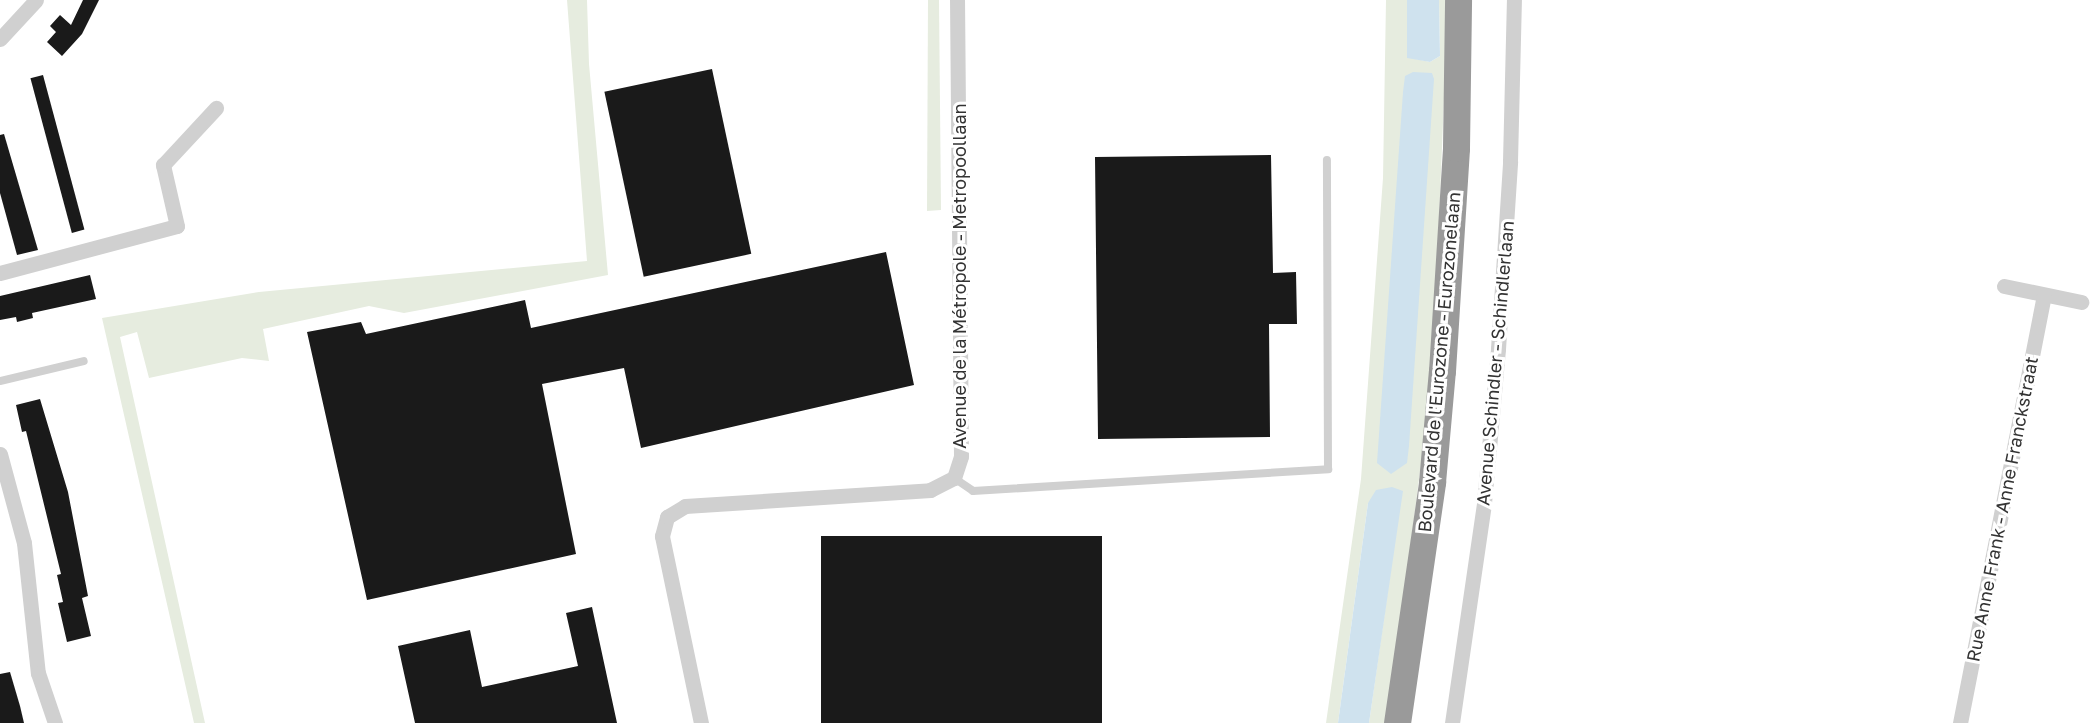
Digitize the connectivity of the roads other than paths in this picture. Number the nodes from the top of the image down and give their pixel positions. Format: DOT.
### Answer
graph roads {
  1 [pos="36,0"];
  2 [pos="957,0"];
  3 [pos="1458,0"];
  4 [pos="1514,0"];
  5 [pos="0,39"];
  6 [pos="216,108"];
  7 [pos="1327,160"];
  8 [pos="0,273"];
  9 [pos="2004,286"];
  10 [pos="2044,295"];
  11 [pos="2081,302"];
  12 [pos="84,361"];
  13 [pos="0,381"];
  14 [pos="1,461"];
  15 [pos="954,478"];
  16 [pos="55,723"];
  17 [pos="701,723"];
  18 [pos="1397,723"];
  19 [pos="1452,723"];
  20 [pos="1960,723"];
  1 -- 5 [label="street"];
  2 -- 15 [label="street, Avenue de la Métropole - Metropoollaan"];
  3 -- 18 [label="highway, Boulevard de l'Eurozone - Eurozonelaan"];
  4 -- 19 [label="street, Avenue Schindler - Schindlerlaan"];
  6 -- 8 [label="street"];
  7 -- 15 [label="lane"];
  9 -- 10 [label="street"];
  10 -- 11 [label="street"];
  10 -- 20 [label="street, Rue Anne Frank - Anne Franckstraat"];
  12 -- 13 [label="lane"];
  14 -- 16 [label="street"];
  15 -- 17 [label="street"];
}
